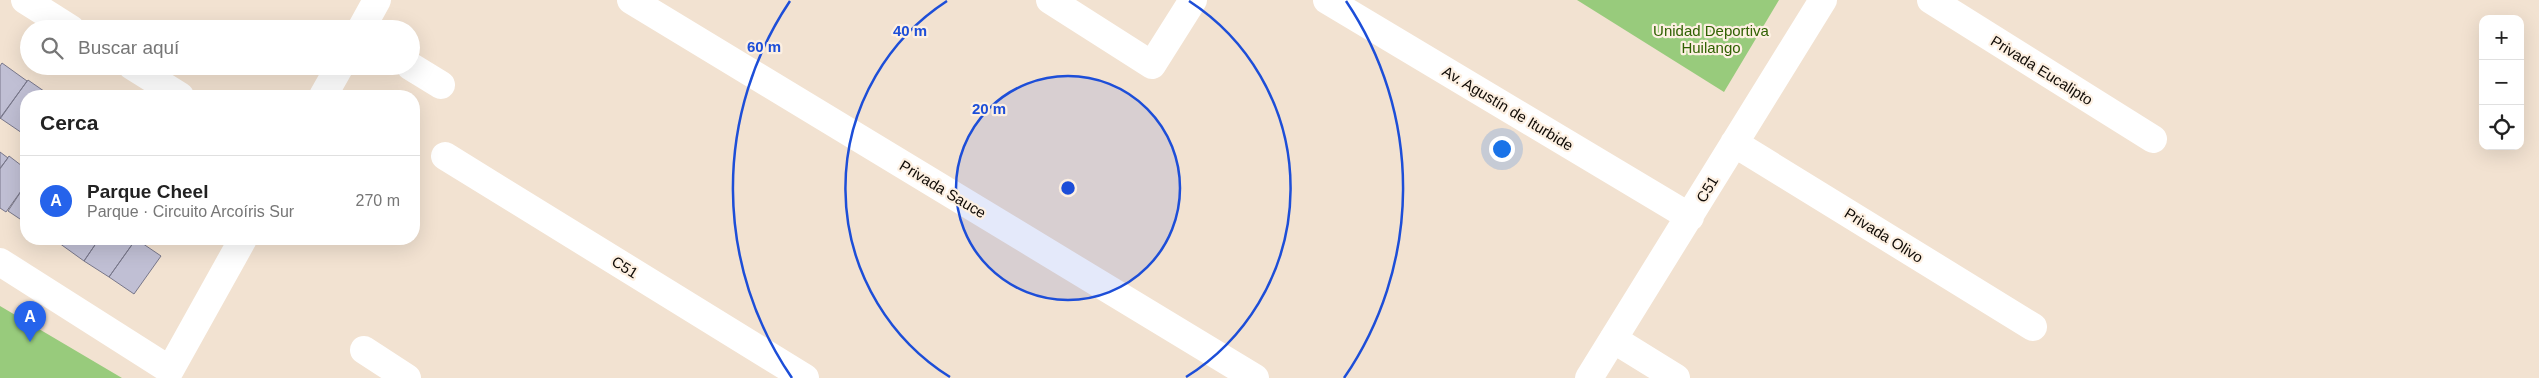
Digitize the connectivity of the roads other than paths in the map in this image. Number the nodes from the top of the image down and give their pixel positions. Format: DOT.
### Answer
graph roads {
  1 [pos="25,0"];
  2 [pos="377,0"];
  3 [pos="631,0"];
  4 [pos="1050,0"];
  5 [pos="1193,0"];
  6 [pos="1327,0"];
  7 [pos="1823,0"];
  8 [pos="1931,0"];
  9 [pos="57,20"];
  10 [pos="366,20"];
  11 [pos="420,72"];
  12 [pos="146,75"];
  13 [pos="335,75"];
  14 [pos="441,85"];
  15 [pos="170,90"];
  16 [pos="326,90"];
  17 [pos="2153,139"];
  18 [pos="1734,144"];
  19 [pos="445,156"];
  20 [pos="1690,217"];
  21 [pos="240,245"];
  22 [pos="0,262"];
  23 [pos="2033,327"];
  24 [pos="1613,339"];
  25 [pos="364,350"];
  26 [pos="407,378"];
  27 [pos="805,378"];
  28 [pos="1255,378"];
  29 [pos="1589,378"];
  30 [pos="1676,378"];
  1 -- 9 [label="street"];
  2 -- 10 [label="street"];
  3 -- 28 [label="street, Privada Sauce"];
  4 -- 5 [label="street"];
  6 -- 20 [label="street, Av. Agustín de Iturbide"];
  7 -- 18 [label="street, C51"];
  8 -- 17 [label="street, Privada Eucalipto"];
  11 -- 14 [label="street"];
  12 -- 15 [label="street"];
  13 -- 16 [label="street"];
  18 -- 20 [label="street, C51"];
  18 -- 23 [label="street, Privada Olivo"];
  19 -- 27 [label="street, C51"];
  20 -- 24 [label="street, C51"];
  21 -- 22 [label="street"];
  24 -- 29 [label="street, C51"];
  24 -- 30 [label="street"];
  25 -- 26 [label="street"];
}
